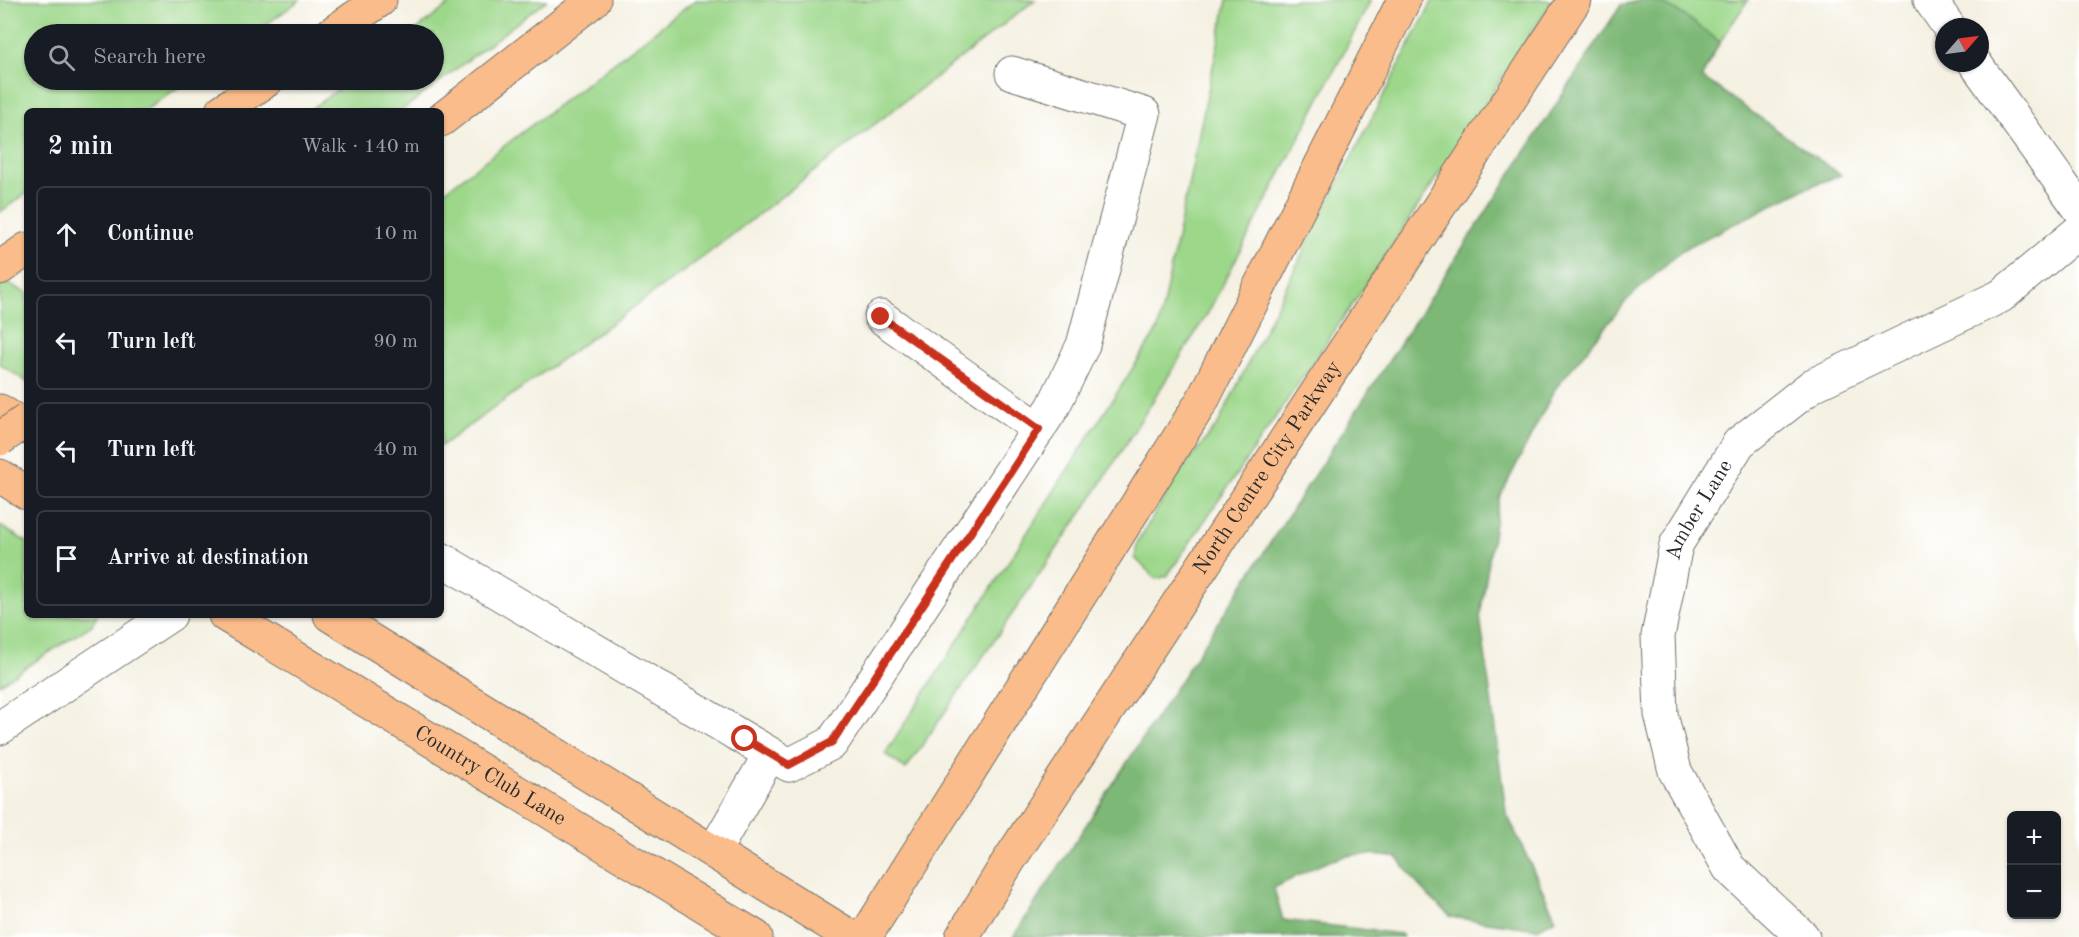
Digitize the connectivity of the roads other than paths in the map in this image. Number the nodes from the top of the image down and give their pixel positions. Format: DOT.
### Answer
graph roads {
  1 [pos="380,0"];
  2 [pos="594,0"];
  3 [pos="1404,0"];
  4 [pos="1575,0"];
  5 [pos="1930,0"];
  6 [pos="1943,18"];
  7 [pos="345,24"];
  8 [pos="1981,72"];
  9 [pos="1012,73"];
  10 [pos="252,90"];
  11 [pos="226,108"];
  12 [pos="444,118"];
  13 [pos="2079,208"];
  14 [pos="2079,231"];
  15 [pos="24,251"];
  16 [pos="0,268"];
  17 [pos="881,317"];
  18 [pos="0,411"];
  19 [pos="24,422"];
  20 [pos="24,426"];
  21 [pos="1039,429"];
  22 [pos="0,439"];
  23 [pos="0,476"];
  24 [pos="24,491"];
  25 [pos="444,561"];
  26 [pos="165,618"];
  27 [pos="230,618"];
  28 [pos="345,619"];
  29 [pos="0,728"];
  30 [pos="770,754"];
  31 [pos="714,851"];
  32 [pos="756,937"];
  33 [pos="851,937"];
  34 [pos="865,937"];
  35 [pos="962,937"];
  36 [pos="1803,937"];
  1 -- 7 [label="main road"];
  2 -- 12 [label="main road"];
  3 -- 34 [label="main road"];
  4 -- 35 [label="main road, North Centre City Parkway"];
  5 -- 6 [label="street"];
  8 -- 13 [label="street"];
  9 -- 21 [label="street"];
  10 -- 11 [label="main road"];
  14 -- 36 [label="street, Amber Lane"];
  15 -- 16 [label="main road"];
  17 -- 21 [label="street"];
  18 -- 20 [label="main road"];
  19 -- 22 [label="main road, bridge"];
  21 -- 30 [label="street"];
  23 -- 24 [label="main road"];
  25 -- 30 [label="street"];
  26 -- 29 [label="street"];
  27 -- 32 [label="main road, Country Club Lane"];
  28 -- 31 [label="main road"];
  30 -- 31 [label="street"];
  31 -- 33 [label="main road"];
}
